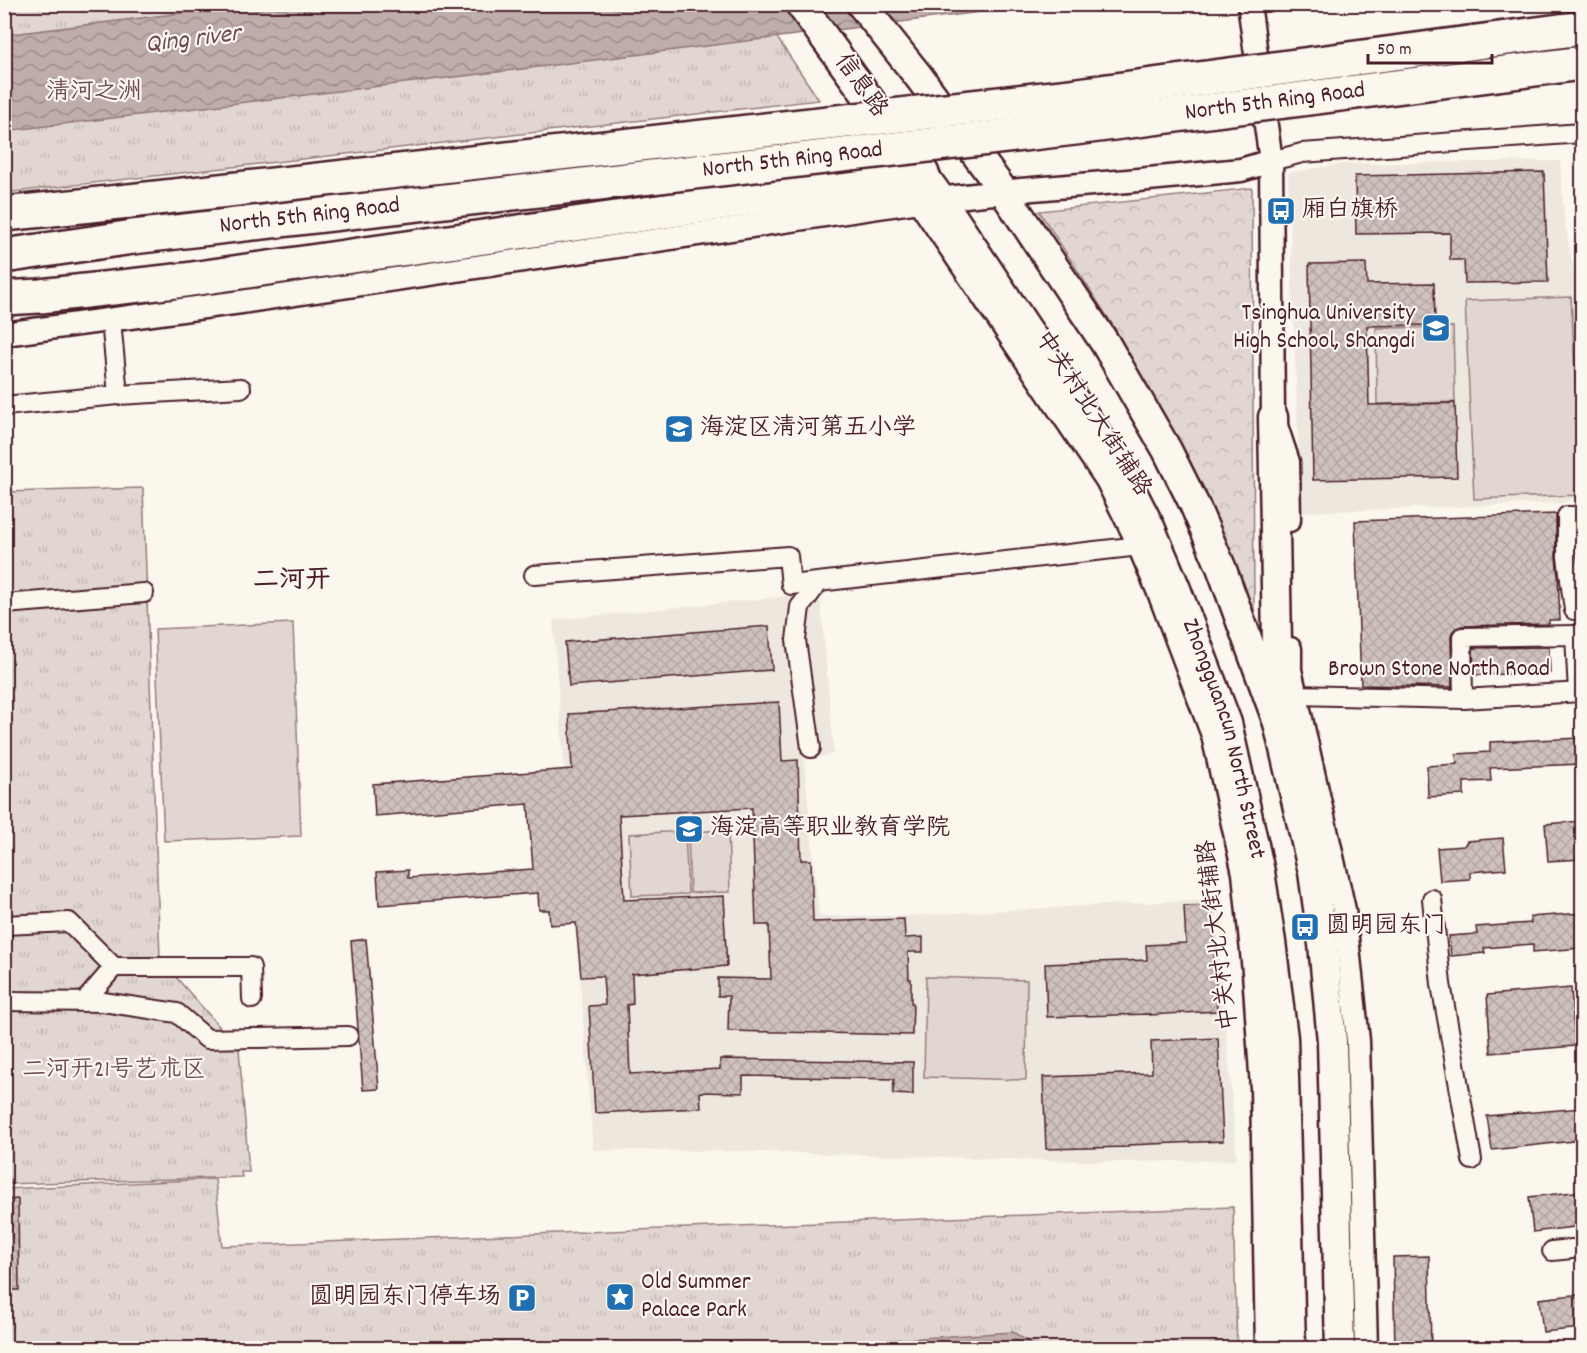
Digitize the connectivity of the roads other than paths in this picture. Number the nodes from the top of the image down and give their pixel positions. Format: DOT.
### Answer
graph roads {
  1 [pos="800,4"];
  2 [pos="861,4"];
  3 [pos="1249,10"];
  4 [pos="1582,28"];
  5 [pos="1582,63"];
  6 [pos="1582,134"];
  7 [pos="1270,161"];
  8 [pos="927,191"];
  9 [pos="1004,192"];
  10 [pos="4,214"];
  11 [pos="4,256"];
  12 [pos="4,298"];
  13 [pos="111,320"];
  14 [pos="4,334"];
  15 [pos="242,388"];
  16 [pos="118,395"];
  17 [pos="4,406"];
  18 [pos="1273,417"];
  19 [pos="1582,516"];
  20 [pos="1140,546"];
  21 [pos="534,575"];
  22 [pos="819,582"];
  23 [pos="144,593"];
  24 [pos="4,604"];
  25 [pos="1578,609"];
  26 [pos="1575,635"];
  27 [pos="1580,693"];
  28 [pos="1296,695"];
  29 [pos="1463,699"];
  30 [pos="1278,723"];
  31 [pos="811,748"];
  32 [pos="1432,899"];
  33 [pos="4,925"];
  34 [pos="114,967"];
  35 [pos="252,999"];
  36 [pos="4,1001"];
  37 [pos="84,1002"];
  38 [pos="348,1035"];
  39 [pos="1472,1160"];
  40 [pos="1582,1248"];
  41 [pos="1552,1251"];
  42 [pos="1267,1348"];
  43 [pos="1291,1348"];
  44 [pos="1340,1348"];
  45 [pos="1366,1348"];
  1 -- 8 [label="main road, 信息路"];
  2 -- 9 [label="main road, 信息路"];
  3 -- 7 [label="street"];
  4 -- 10 [label="highway, North 5th Ring Road, bridge"];
  5 -- 11 [label="highway, North 5th Ring Road, bridge"];
  6 -- 7 [label="street"];
  7 -- 9 [label="street"];
  7 -- 18 [label="street"];
  8 -- 9 [label="street"];
  8 -- 12 [label="highway"];
  8 -- 13 [label="street"];
  8 -- 20 [label="street, 中关村北大街辅路"];
  8 -- 43 [label="main road, Zhongguancun North Street"];
  9 -- 30 [label="main road, Zhongguancun North Street"];
  13 -- 14 [label="street"];
  13 -- 16 [label="street"];
  15 -- 16 [label="street"];
  16 -- 17 [label="street"];
  18 -- 28 [label="street"];
  18 -- 30 [label="main road"];
  19 -- 25 [label="street"];
  20 -- 22 [label="street"];
  20 -- 42 [label="street, 中关村北大街辅路"];
  21 -- 22 [label="street"];
  22 -- 31 [label="street"];
  23 -- 24 [label="street"];
  25 -- 26 [label="street"];
  26 -- 27 [label="street"];
  26 -- 29 [label="street"];
  27 -- 29 [label="street, Brown Stone North Road"];
  28 -- 29 [label="street, Brown Stone North Road"];
  28 -- 45 [label="street"];
  30 -- 44 [label="main road, Zhongguancun North Street"];
  32 -- 39 [label="street"];
  33 -- 34 [label="street"];
  34 -- 35 [label="street"];
  34 -- 37 [label="street"];
  36 -- 37 [label="street"];
  37 -- 38 [label="street"];
  40 -- 41 [label="street"];
}
